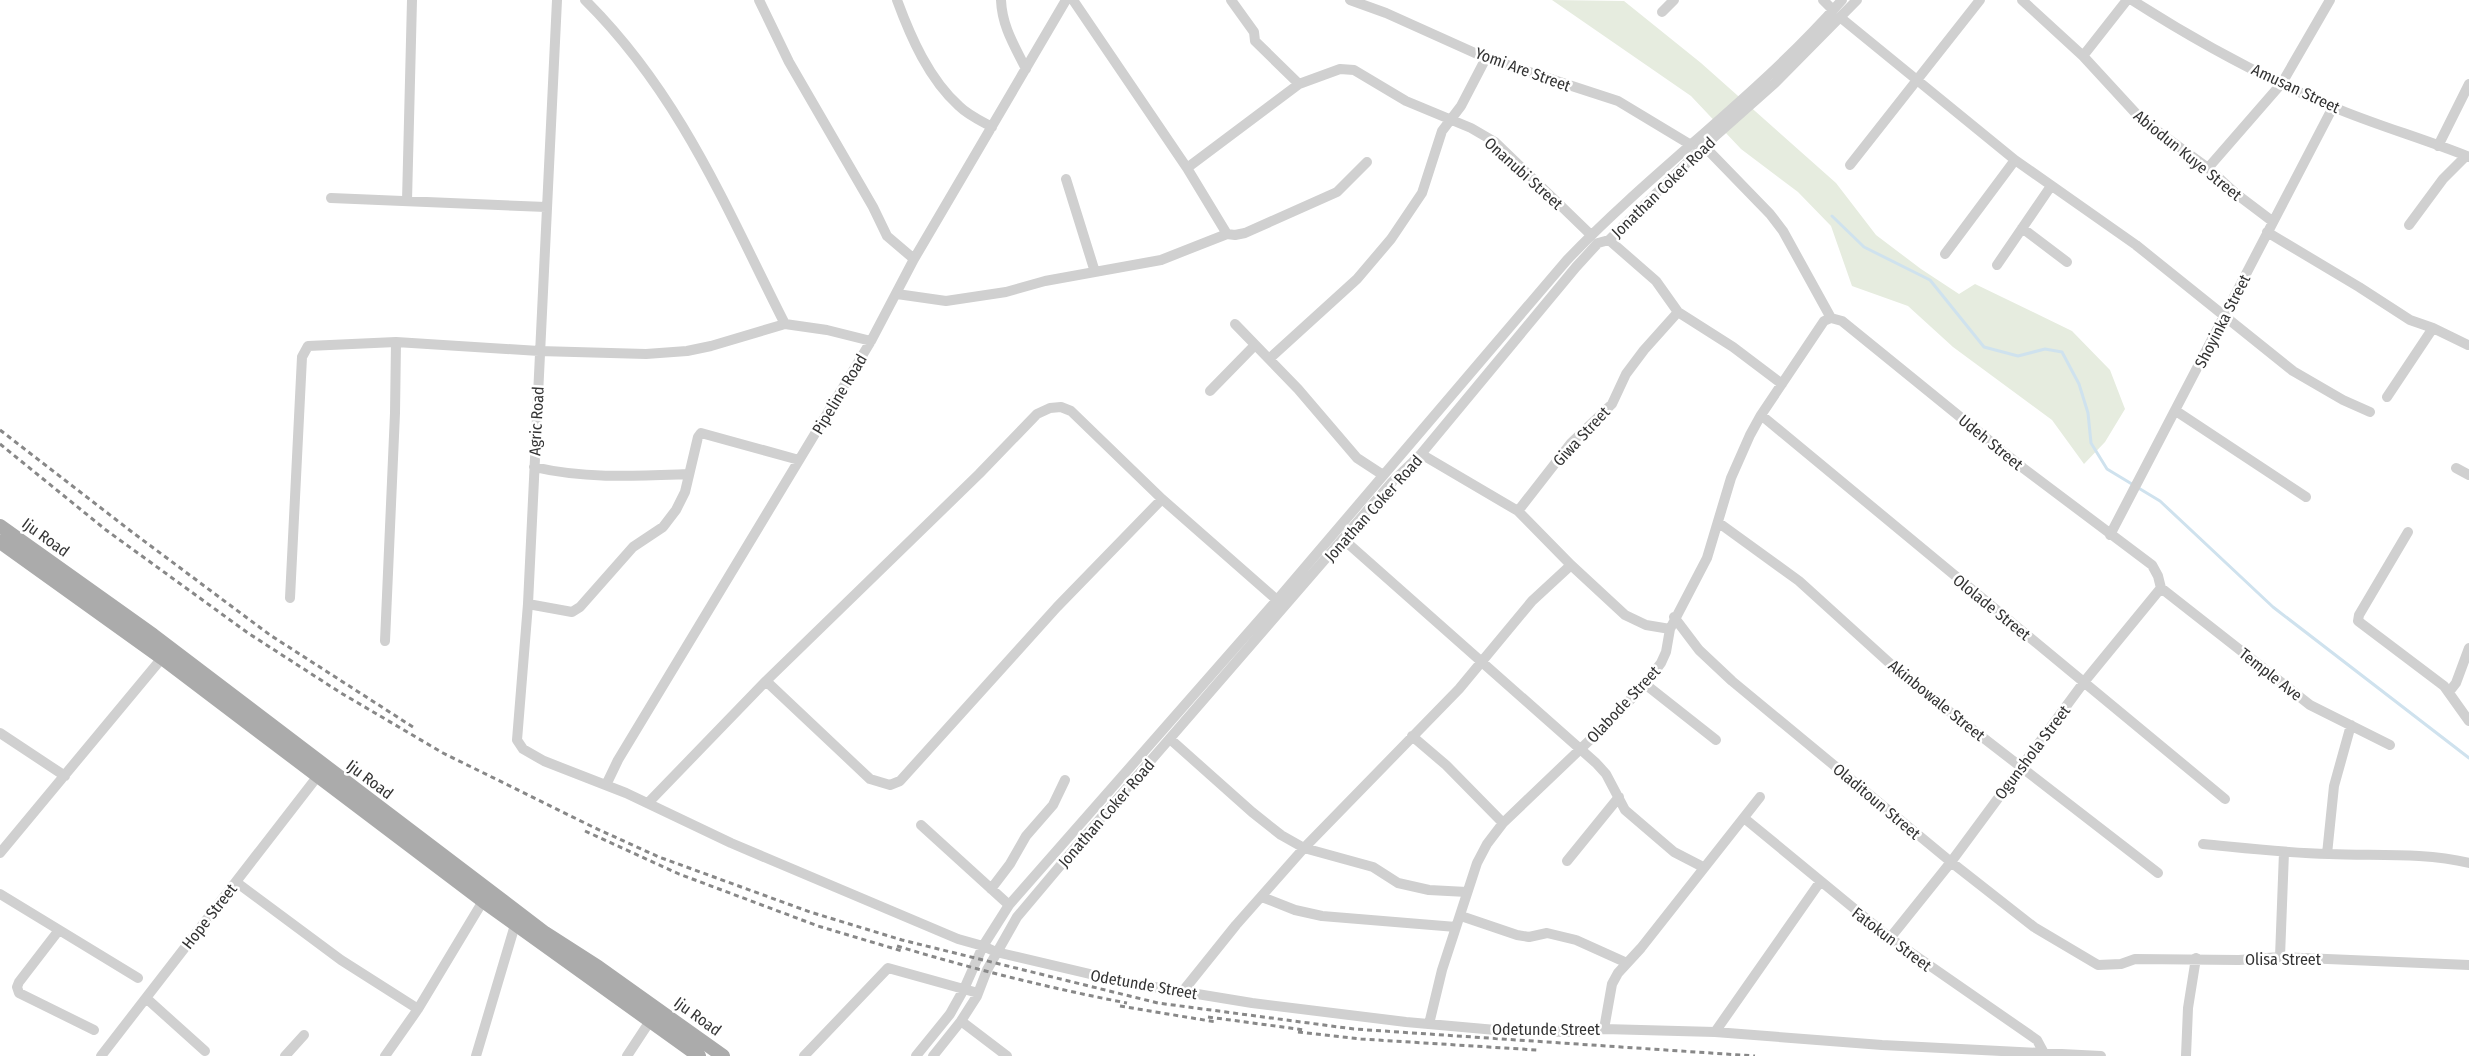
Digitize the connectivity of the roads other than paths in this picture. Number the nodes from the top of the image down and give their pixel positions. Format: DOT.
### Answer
graph roads {
  1 [pos="412,0"];
  2 [pos="557,0"];
  3 [pos="585,0"];
  4 [pos="760,0"];
  5 [pos="897,0"];
  6 [pos="1001,0"];
  7 [pos="1066,0"];
  8 [pos="1073,0"];
  9 [pos="1231,0"];
  10 [pos="1350,0"];
  11 [pos="1674,0"];
  12 [pos="1823,0"];
  13 [pos="1842,0"];
  14 [pos="1857,0"];
  15 [pos="1980,0"];
  16 [pos="2022,0"];
  17 [pos="2127,0"];
  18 [pos="2132,0"];
  19 [pos="2330,0"];
  20 [pos="1833,10"];
  21 [pos="1662,12"];
  22 [pos="1841,18"];
  23 [pos="2083,56"];
  24 [pos="1486,58"];
  25 [pos="1026,68"];
  26 [pos="1917,79"];
  27 [pos="2282,83"];
  28 [pos="1299,84"];
  29 [pos="2469,84"];
  30 [pos="2333,107"];
  31 [pos="1450,120"];
  32 [pos="992,127"];
  33 [pos="1692,145"];
  34 [pos="1704,146"];
  35 [pos="2438,146"];
  36 [pos="2468,156"];
  37 [pos="2015,160"];
  38 [pos="1367,162"];
  39 [pos="1850,165"];
  40 [pos="1187,168"];
  41 [pos="2208,168"];
  42 [pos="1066,180"];
  43 [pos="2051,186"];
  44 [pos="331,198"];
  45 [pos="407,201"];
  46 [pos="546,207"];
  47 [pos="2272,221"];
  48 [pos="2409,226"];
  49 [pos="2022,228"];
  50 [pos="2267,232"];
  51 [pos="1227,234"];
  52 [pos="1591,235"];
  53 [pos="1609,240"];
  54 [pos="1945,254"];
  55 [pos="914,259"];
  56 [pos="2067,262"];
  57 [pos="1997,265"];
  58 [pos="1094,272"];
  59 [pos="897,294"];
  60 [pos="1678,312"];
  61 [pos="2224,315"];
  62 [pos="1831,318"];
  63 [pos="784,324"];
  64 [pos="1235,324"];
  65 [pos="2433,328"];
  66 [pos="871,341"];
  67 [pos="396,342"];
  68 [pos="1255,345"];
  69 [pos="2468,345"];
  70 [pos="539,351"];
  71 [pos="1268,359"];
  72 [pos="1782,384"];
  73 [pos="1210,391"];
  74 [pos="2387,397"];
  75 [pos="2176,411"];
  76 [pos="2370,412"];
  77 [pos="1761,415"];
  78 [pos="1422,454"];
  79 [pos="799,460"];
  80 [pos="534,467"];
  81 [pos="2456,468"];
  82 [pos="688,474"];
  83 [pos="1383,475"];
  84 [pos="2469,475"];
  85 [pos="2306,498"];
  86 [pos="1162,499"];
  87 [pos="1518,511"];
  88 [pos="1718,523"];
  89 [pos="0,526"];
  90 [pos="2408,532"];
  91 [pos="2110,535"];
  92 [pos="1344,540"];
  93 [pos="0,542"];
  94 [pos="1571,565"];
  95 [pos="2161,588"];
  96 [pos="290,598"];
  97 [pos="1277,600"];
  98 [pos="528,604"];
  99 [pos="1674,617"];
  100 [pos="1670,629"];
  101 [pos="385,640"];
  102 [pos="2469,648"];
  103 [pos="162,658"];
  104 [pos="1483,661"];
  105 [pos="766,681"];
  106 [pos="2084,682"];
  107 [pos="1645,684"];
  108 [pos="2449,692"];
  109 [pos="2469,721"];
  110 [pos="2350,725"];
  111 [pos="0,733"];
  112 [pos="1412,736"];
  113 [pos="1170,739"];
  114 [pos="1716,740"];
  115 [pos="2390,745"];
  116 [pos="1580,750"];
  117 [pos="2021,766"];
  118 [pos="65,776"];
  119 [pos="317,777"];
  120 [pos="1065,780"];
  121 [pos="606,785"];
  122 [pos="1760,796"];
  123 [pos="1619,797"];
  124 [pos="2225,799"];
  125 [pos="648,803"];
  126 [pos="1744,818"];
  127 [pos="1503,823"];
  128 [pos="921,825"];
  129 [pos="2203,844"];
  130 [pos="1304,848"];
  131 [pos="2284,852"];
  132 [pos="0,853"];
  133 [pos="2326,854"];
  134 [pos="1568,862"];
  135 [pos="1952,862"];
  136 [pos="2469,863"];
  137 [pos="1703,867"];
  138 [pos="2158,873"];
  139 [pos="236,882"];
  140 [pos="1820,882"];
  141 [pos="991,889"];
  142 [pos="1467,892"];
  143 [pos="0,894"];
  144 [pos="1262,897"];
  145 [pos="483,901"];
  146 [pos="1009,905"];
  147 [pos="1461,916"];
  148 [pos="515,924"];
  149 [pos="1456,927"];
  150 [pos="59,930"];
  151 [pos="1890,938"];
  152 [pos="983,946"];
  153 [pos="996,952"];
  154 [pos="2280,957"];
  155 [pos="2196,958"];
  156 [pos="1626,963"];
  157 [pos="2098,965"];
  158 [pos="2469,965"];
  159 [pos="138,978"];
  160 [pos="964,990"];
  161 [pos="1182,991"];
  162 [pos="978,992"];
  163 [pos="146,998"];
  164 [pos="418,1009"];
  165 [pos="650,1021"];
  166 [pos="961,1021"];
  167 [pos="1429,1024"];
  168 [pos="94,1030"];
  169 [pos="1604,1030"];
  170 [pos="1715,1032"];
  171 [pos="304,1035"];
  172 [pos="205,1051"];
  173 [pos="2044,1053"];
  174 [pos="101,1056"];
  175 [pos="285,1056"];
  176 [pos="385,1056"];
  177 [pos="476,1056"];
  178 [pos="627,1056"];
  179 [pos="699,1056"];
  180 [pos="723,1056"];
  181 [pos="804,1056"];
  182 [pos="916,1056"];
  183 [pos="933,1056"];
  184 [pos="1007,1056"];
  185 [pos="2101,1056"];
  186 [pos="2186,1056"];
  1 -- 45 [label="street"];
  2 -- 46 [label="street, Agric Road"];
  3 -- 63 [label="street"];
  4 -- 55 [label="street"];
  5 -- 32 [label="street"];
  6 -- 25 [label="street"];
  7 -- 25 [label="street, Pipeline Road"];
  8 -- 40 [label="street"];
  9 -- 28 [label="street"];
  10 -- 24 [label="street, Yomi Are Street"];
  11 -- 21 [label="street"];
  12 -- 20 [label="street"];
  13 -- 20 [label="street, Jonathan Coker Road"];
  14 -- 22 [label="street, Jonathan Coker Road"];
  15 -- 26 [label="street"];
  16 -- 23 [label="street, Abiodun Kuye Street"];
  17 -- 23 [label="street"];
  18 -- 27 [label="street, Amusan Street"];
  19 -- 27 [label="street"];
  20 -- 33 [label="street, Jonathan Coker Road"];
  22 -- 26 [label="street"];
  22 -- 34 [label="street, Jonathan Coker Road"];
  23 -- 41 [label="street, Abiodun Kuye Street"];
  24 -- 31 [label="street"];
  24 -- 33 [label="street, Yomi Are Street"];
  25 -- 32 [label="street, Pipeline Road"];
  26 -- 37 [label="street"];
  26 -- 39 [label="street"];
  27 -- 30 [label="street, Amusan Street"];
  27 -- 41 [label="street"];
  28 -- 31 [label="street, Onanubi Street"];
  28 -- 40 [label="street, Onanubi Street"];
  29 -- 35 [label="street"];
  30 -- 35 [label="street, Amusan Street"];
  30 -- 47 [label="street, Shoyinka Street"];
  31 -- 52 [label="street, Onanubi Street"];
  31 -- 71 [label="street"];
  32 -- 55 [label="street, Pipeline Road"];
  33 -- 52 [label="street, Jonathan Coker Road"];
  34 -- 53 [label="street, Jonathan Coker Road"];
  34 -- 62 [label="street"];
  35 -- 36 [label="street, Amusan Street"];
  36 -- 48 [label="street"];
  37 -- 43 [label="street"];
  37 -- 54 [label="street"];
  38 -- 51 [label="street"];
  40 -- 51 [label="street"];
  41 -- 47 [label="street, Abiodun Kuye Street"];
  42 -- 58 [label="street"];
  43 -- 49 [label="street"];
  43 -- 61 [label="street"];
  44 -- 45 [label="street"];
  45 -- 46 [label="street"];
  46 -- 70 [label="street, Agric Road"];
  47 -- 50 [label="street, Shoyinka Street"];
  49 -- 56 [label="street"];
  49 -- 57 [label="street"];
  50 -- 61 [label="street, Shoyinka Street"];
  50 -- 65 [label="street"];
  51 -- 58 [label="street"];
  52 -- 83 [label="street, Jonathan Coker Road"];
  53 -- 60 [label="street"];
  53 -- 78 [label="street, Jonathan Coker Road"];
  55 -- 59 [label="street, Pipeline Road"];
  58 -- 59 [label="street"];
  59 -- 66 [label="street, Pipeline Road"];
  60 -- 72 [label="street"];
  60 -- 87 [label="street, Giwa Street"];
  61 -- 75 [label="street, Shoyinka Street"];
  61 -- 76 [label="street"];
  62 -- 72 [label="street, Olabode Street"];
  62 -- 91 [label="street, Udeh Street"];
  63 -- 66 [label="street"];
  63 -- 70 [label="street"];
  64 -- 68 [label="street"];
  65 -- 69 [label="street"];
  65 -- 74 [label="street"];
  66 -- 79 [label="street, Pipeline Road"];
  67 -- 70 [label="street"];
  67 -- 96 [label="street"];
  67 -- 101 [label="street"];
  68 -- 71 [label="street"];
  68 -- 73 [label="street"];
  70 -- 80 [label="street, Agric Road"];
  71 -- 83 [label="street"];
  72 -- 77 [label="street, Olabode Street"];
  75 -- 85 [label="street"];
  75 -- 91 [label="street, Shoyinka Street"];
  77 -- 88 [label="street, Olabode Street"];
  77 -- 106 [label="street, Ololade Street"];
  78 -- 87 [label="street"];
  78 -- 92 [label="street, Jonathan Coker Road"];
  79 -- 82 [label="street"];
  79 -- 121 [label="street, Pipeline Road"];
  80 -- 82 [label="street"];
  80 -- 98 [label="street, Agric Road"];
  81 -- 84 [label="street"];
  82 -- 98 [label="street"];
  83 -- 97 [label="street, Jonathan Coker Road"];
  86 -- 97 [label="street"];
  86 -- 105 [label="street"];
  86 -- 105 [label="street"];
  87 -- 94 [label="street"];
  88 -- 99 [label="street, Olabode Street"];
  88 -- 117 [label="street, Akinbowale Street"];
  89 -- 180 [label="main road, Iju Road"];
  90 -- 108 [label="street"];
  91 -- 95 [label="street, Udeh Street"];
  92 -- 104 [label="street"];
  92 -- 113 [label="street, Jonathan Coker Road"];
  93 -- 103 [label="main road, Iju Road"];
  94 -- 100 [label="street"];
  94 -- 104 [label="street"];
  95 -- 106 [label="street, Ogunshola Street"];
  95 -- 110 [label="street, Temple Ave"];
  97 -- 146 [label="street, Jonathan Coker Road"];
  98 -- 121 [label="street, Agric Road"];
  99 -- 100 [label="street, Olabode Street"];
  99 -- 135 [label="street, Oladitoun Street"];
  100 -- 107 [label="street, Olabode Street"];
  102 -- 108 [label="street"];
  103 -- 118 [label="street"];
  103 -- 119 [label="main road, Iju Road"];
  104 -- 112 [label="street"];
  104 -- 116 [label="street"];
  105 -- 125 [label="street"];
  106 -- 117 [label="street, Ogunshola Street"];
  106 -- 124 [label="street, Ololade Street"];
  107 -- 114 [label="street"];
  107 -- 116 [label="street, Olabode Street"];
  108 -- 109 [label="street"];
  110 -- 115 [label="street, Temple Ave"];
  110 -- 133 [label="street"];
  111 -- 118 [label="street"];
  112 -- 127 [label="street"];
  112 -- 130 [label="street"];
  113 -- 130 [label="street"];
  113 -- 153 [label="street, Jonathan Coker Road"];
  116 -- 123 [label="street"];
  116 -- 127 [label="street, Olabode Street"];
  117 -- 135 [label="street, Ogunshola Street"];
  117 -- 138 [label="street, Akinbowale Street"];
  118 -- 132 [label="street"];
  119 -- 139 [label="street, Hope Street"];
  119 -- 145 [label="main road, Iju Road"];
  120 -- 141 [label="street"];
  121 -- 125 [label="street, Odetunde Street"];
  122 -- 126 [label="street"];
  123 -- 134 [label="street"];
  123 -- 137 [label="street"];
  125 -- 152 [label="street, Odetunde Street"];
  126 -- 137 [label="street"];
  126 -- 140 [label="street, Fatokun Street"];
  127 -- 142 [label="street, Olabode Street"];
  128 -- 141 [label="street"];
  129 -- 131 [label="street"];
  130 -- 142 [label="street"];
  130 -- 144 [label="street"];
  131 -- 133 [label="street"];
  131 -- 154 [label="street"];
  133 -- 136 [label="street"];
  135 -- 151 [label="street, Ogunshola Street"];
  135 -- 157 [label="street, Oladitoun Street"];
  137 -- 156 [label="street"];
  139 -- 163 [label="street, Hope Street"];
  139 -- 164 [label="street"];
  140 -- 151 [label="street, Fatokun Street"];
  140 -- 170 [label="street"];
  141 -- 146 [label="street"];
  142 -- 147 [label="street, Olabode Street"];
  143 -- 150 [label="street"];
  144 -- 149 [label="street"];
  144 -- 161 [label="street"];
  145 -- 148 [label="main road, Iju Road"];
  145 -- 164 [label="street"];
  146 -- 152 [label="street, Jonathan Coker Road"];
  147 -- 149 [label="street, Olabode Street"];
  147 -- 156 [label="street"];
  148 -- 165 [label="main road, Iju Road"];
  148 -- 177 [label="street"];
  149 -- 167 [label="street, Olabode Street"];
  150 -- 159 [label="street"];
  150 -- 168 [label="street"];
  151 -- 173 [label="street, Fatokun Street"];
  152 -- 153 [label="street, Odetunde Street"];
  152 -- 160 [label="street, Jonathan Coker Road"];
  153 -- 161 [label="street, Odetunde Street"];
  153 -- 162 [label="street, Jonathan Coker Road"];
  154 -- 155 [label="street, Olisa Street"];
  154 -- 158 [label="street, Olisa Street"];
  155 -- 157 [label="street, Olisa Street"];
  155 -- 186 [label="street"];
  156 -- 169 [label="street"];
  160 -- 162 [label="street"];
  160 -- 181 [label="street"];
  160 -- 182 [label="street, Jonathan Coker Road"];
  161 -- 167 [label="street, Odetunde Street"];
  162 -- 166 [label="street, Jonathan Coker Road"];
  163 -- 172 [label="street"];
  163 -- 174 [label="street, Hope Street"];
  164 -- 176 [label="street"];
  165 -- 178 [label="street"];
  165 -- 179 [label="main road, Iju Road"];
  166 -- 183 [label="street, Jonathan Coker Road"];
  166 -- 184 [label="street"];
  167 -- 169 [label="street, Odetunde Street"];
  169 -- 170 [label="street, Odetunde Street"];
  170 -- 173 [label="street, Odetunde Street"];
  171 -- 175 [label="street"];
  173 -- 185 [label="street, Odetunde Street"];
}
